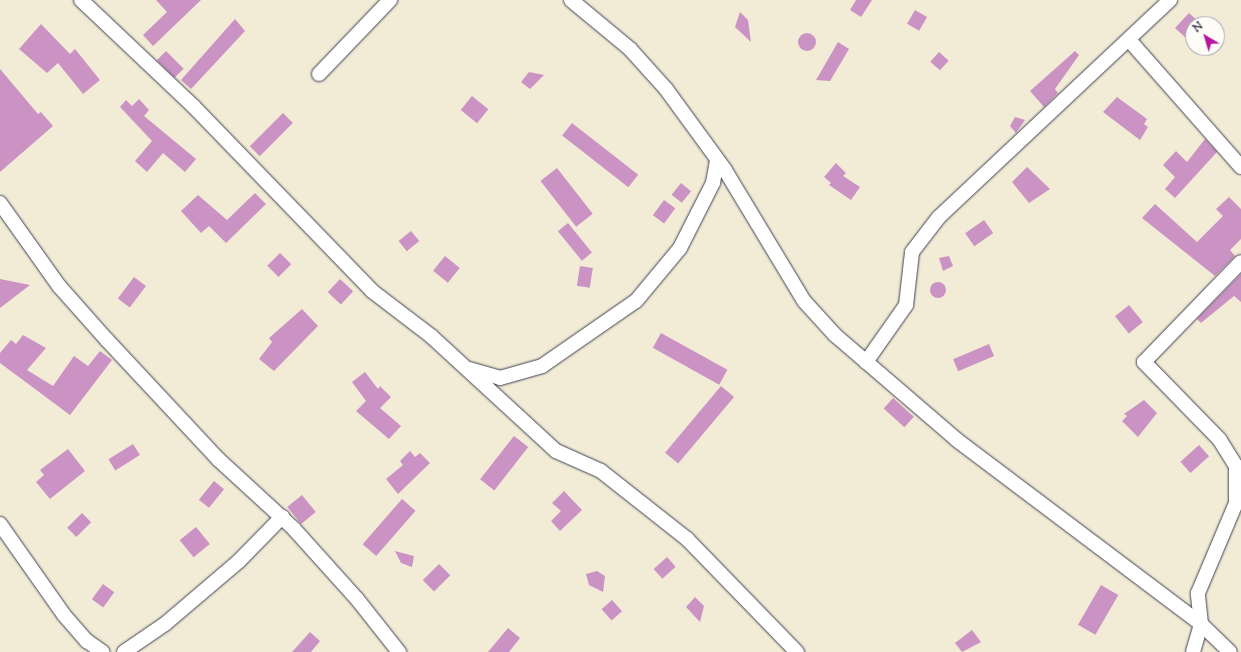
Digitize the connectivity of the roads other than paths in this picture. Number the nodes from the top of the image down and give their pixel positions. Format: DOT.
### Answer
graph roads {
  1 [pos="81,0"];
  2 [pos="390,0"];
  3 [pos="571,0"];
  4 [pos="1170,0"];
  5 [pos="1130,41"];
  6 [pos="319,74"];
  7 [pos="717,160"];
  8 [pos="1241,167"];
  9 [pos="0,203"];
  10 [pos="1241,262"];
  11 [pos="866,362"];
  12 [pos="465,368"];
  13 [pos="282,517"];
  14 [pos="0,524"];
  15 [pos="1201,624"];
  16 [pos="103,652"];
  17 [pos="124,652"];
  18 [pos="399,652"];
  19 [pos="797,652"];
  20 [pos="1193,652"];
  21 [pos="1230,652"];
  1 -- 12 [label="street"];
  2 -- 6 [label="street"];
  3 -- 7 [label="street"];
  4 -- 5 [label="street"];
  5 -- 8 [label="street"];
  5 -- 11 [label="street"];
  7 -- 11 [label="street"];
  7 -- 12 [label="street"];
  9 -- 13 [label="street"];
  10 -- 15 [label="street"];
  11 -- 15 [label="street"];
  12 -- 19 [label="street"];
  13 -- 17 [label="street"];
  13 -- 18 [label="street"];
  14 -- 16 [label="street"];
  15 -- 20 [label="street"];
  15 -- 21 [label="street"];
}
